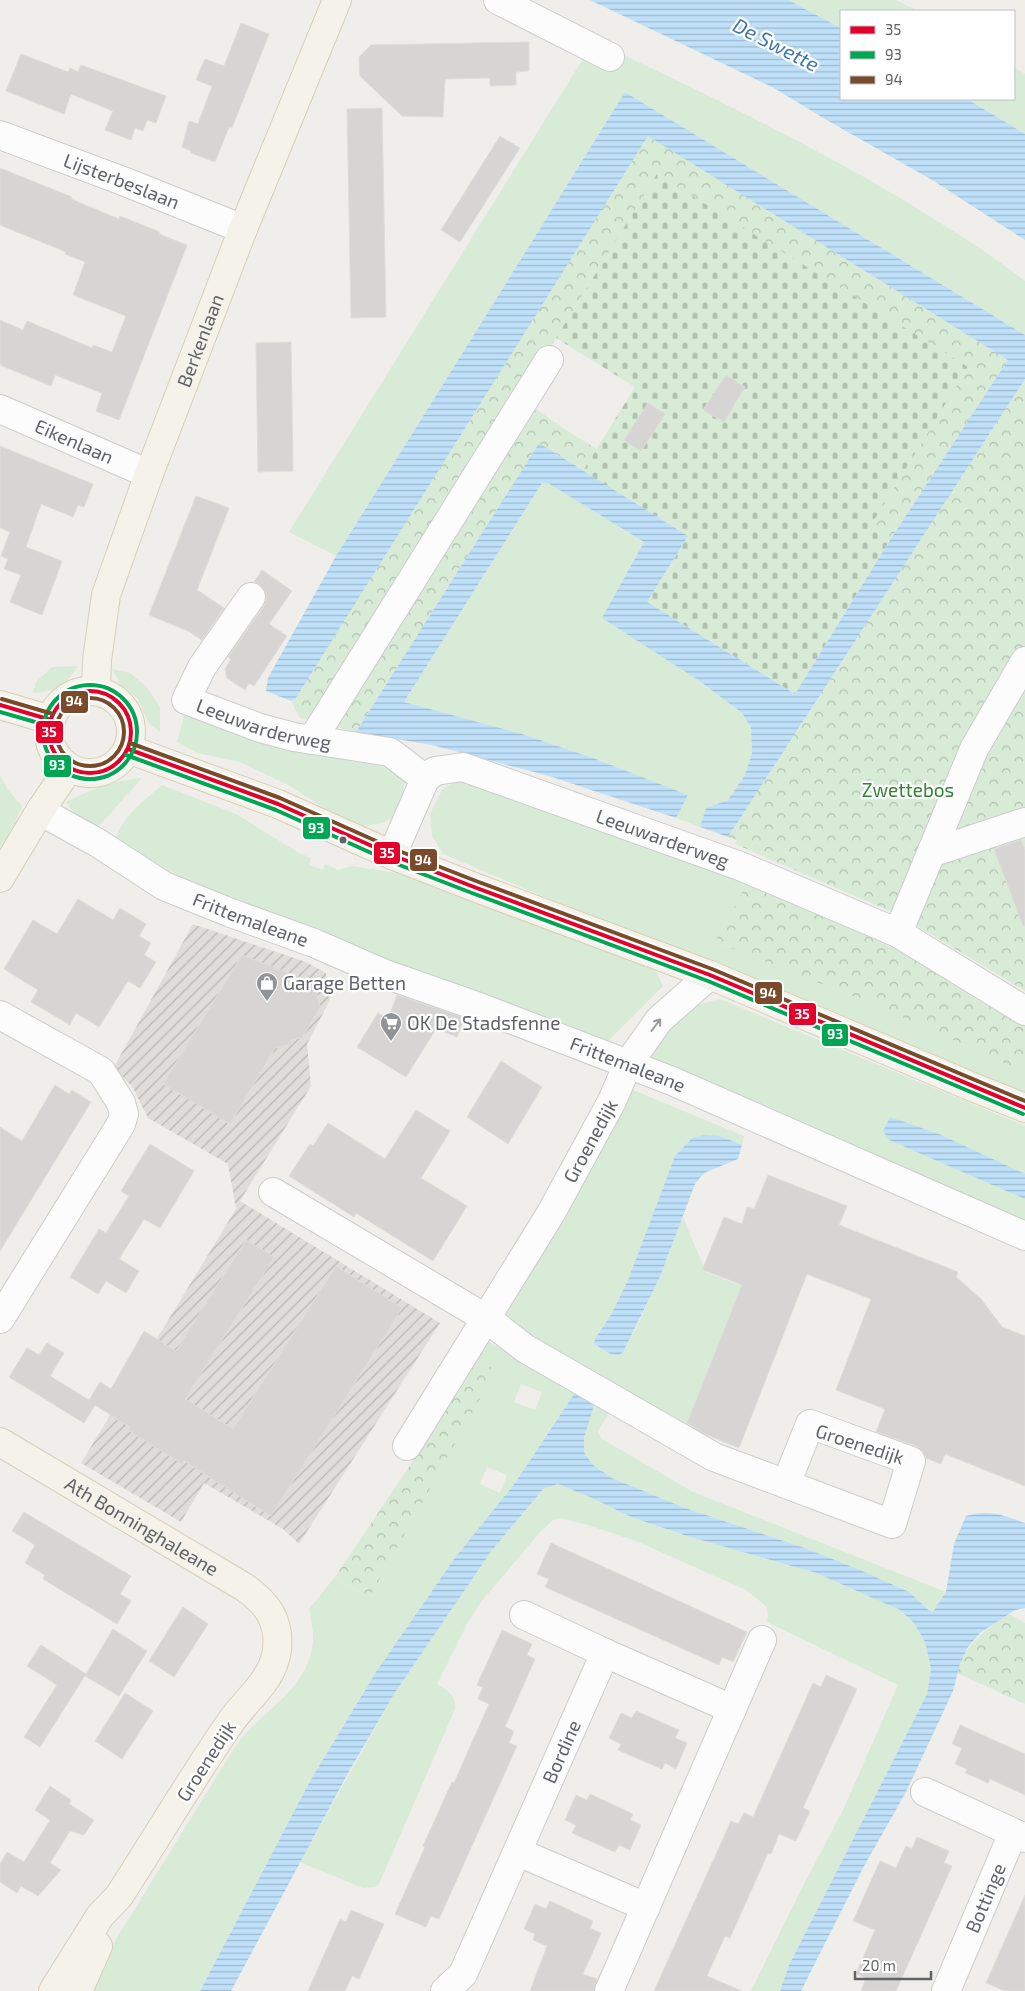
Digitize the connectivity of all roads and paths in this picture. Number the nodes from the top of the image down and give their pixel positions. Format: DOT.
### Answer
graph roads {
  1 [pos="337,0"];
  2 [pos="498,0"];
  3 [pos="610,57"];
  4 [pos="0,135"];
  5 [pos="243,229"];
  6 [pos="549,360"];
  7 [pos="0,410"];
  8 [pos="149,474"];
  9 [pos="251,597"];
  10 [pos="1025,661"];
  11 [pos="96,691"];
  12 [pos="0,705"];
  13 [pos="51,720"];
  14 [pos="312,740"];
  15 [pos="128,749"];
  16 [pos="69,768"];
  17 [pos="425,779"];
  18 [pos="40,811"];
  19 [pos="1025,822"];
  20 [pos="931,852"];
  21 [pos="392,855"];
  22 [pos="0,878"];
  23 [pos="898,933"];
  24 [pos="710,975"];
  25 [pos="1025,1011"];
  26 [pos="0,1015"];
  27 [pos="628,1064"];
  28 [pos="1025,1108"];
  29 [pos="273,1192"];
  30 [pos="1025,1236"];
  31 [pos="0,1319"];
  32 [pos="486,1319"];
  33 [pos="0,1442"];
  34 [pos="408,1446"];
  35 [pos="786,1484"];
  36 [pos="524,1615"];
  37 [pos="274,1622"];
  38 [pos="762,1640"];
  39 [pos="605,1653"];
  40 [pos="732,1709"];
  41 [pos="925,1792"];
  42 [pos="1019,1836"];
  43 [pos="518,1852"];
  44 [pos="119,1896"];
  45 [pos="646,1907"];
  46 [pos="53,1991"];
  47 [pos="78,1991"];
  48 [pos="445,1991"];
  49 [pos="609,1991"];
  50 [pos="946,1991"];
  1 -- 5 [label="main road, Berkenlaan"];
  2 -- 3 [label="street"];
  4 -- 5 [label="street, Lijsterbeslaan"];
  5 -- 8 [label="main road, Berkenlaan"];
  6 -- 14 [label="street"];
  7 -- 8 [label="street, Eikenlaan"];
  8 -- 11 [label="main road, Berkenlaan"];
  9 -- 14 [label="street, Leeuwarderweg"];
  10 -- 20 [label="street"];
  11 -- 13 [label="main road"];
  11 -- 15 [label="main road"];
  12 -- 13 [label="main road"];
  13 -- 16 [label="main road"];
  14 -- 17 [label="street, Leeuwarderweg"];
  15 -- 16 [label="main road"];
  15 -- 21 [label="main road"];
  16 -- 18 [label="main road"];
  17 -- 21 [label="street"];
  17 -- 23 [label="street, Leeuwarderweg"];
  18 -- 22 [label="main road"];
  18 -- 27 [label="street, Frittemaleane"];
  19 -- 20 [label="street"];
  20 -- 23 [label="street"];
  21 -- 24 [label="main road"];
  23 -- 25 [label="street, Leeuwarderweg"];
  27 -- 24 [label="street, Groenedijk, one-way"];
  24 -- 28 [label="main road"];
  26 -- 31 [label="street"];
  27 -- 30 [label="street, Frittemaleane"];
  27 -- 32 [label="street, Groenedijk"];
  29 -- 32 [label="street"];
  32 -- 34 [label="street, Groenedijk"];
  32 -- 35 [label="street, Groenedijk"];
  33 -- 37 [label="main road, Ath Bonninghaleane"];
  35 -- 35 [label="street, Groenedijk"];
  36 -- 39 [label="street"];
  37 -- 44 [label="main road, Groenedijk"];
  38 -- 40 [label="street"];
  39 -- 40 [label="street"];
  39 -- 43 [label="street, Bordine"];
  40 -- 45 [label="street"];
  41 -- 42 [label="street, Bottinge"];
  42 -- 50 [label="street, Bottinge"];
  43 -- 45 [label="street"];
  43 -- 48 [label="street, Bordine"];
  44 -- 46 [label="main road, Groenedijk"];
  44 -- 47 [label="main road, Groenedijk"];
  45 -- 49 [label="street"];
}
